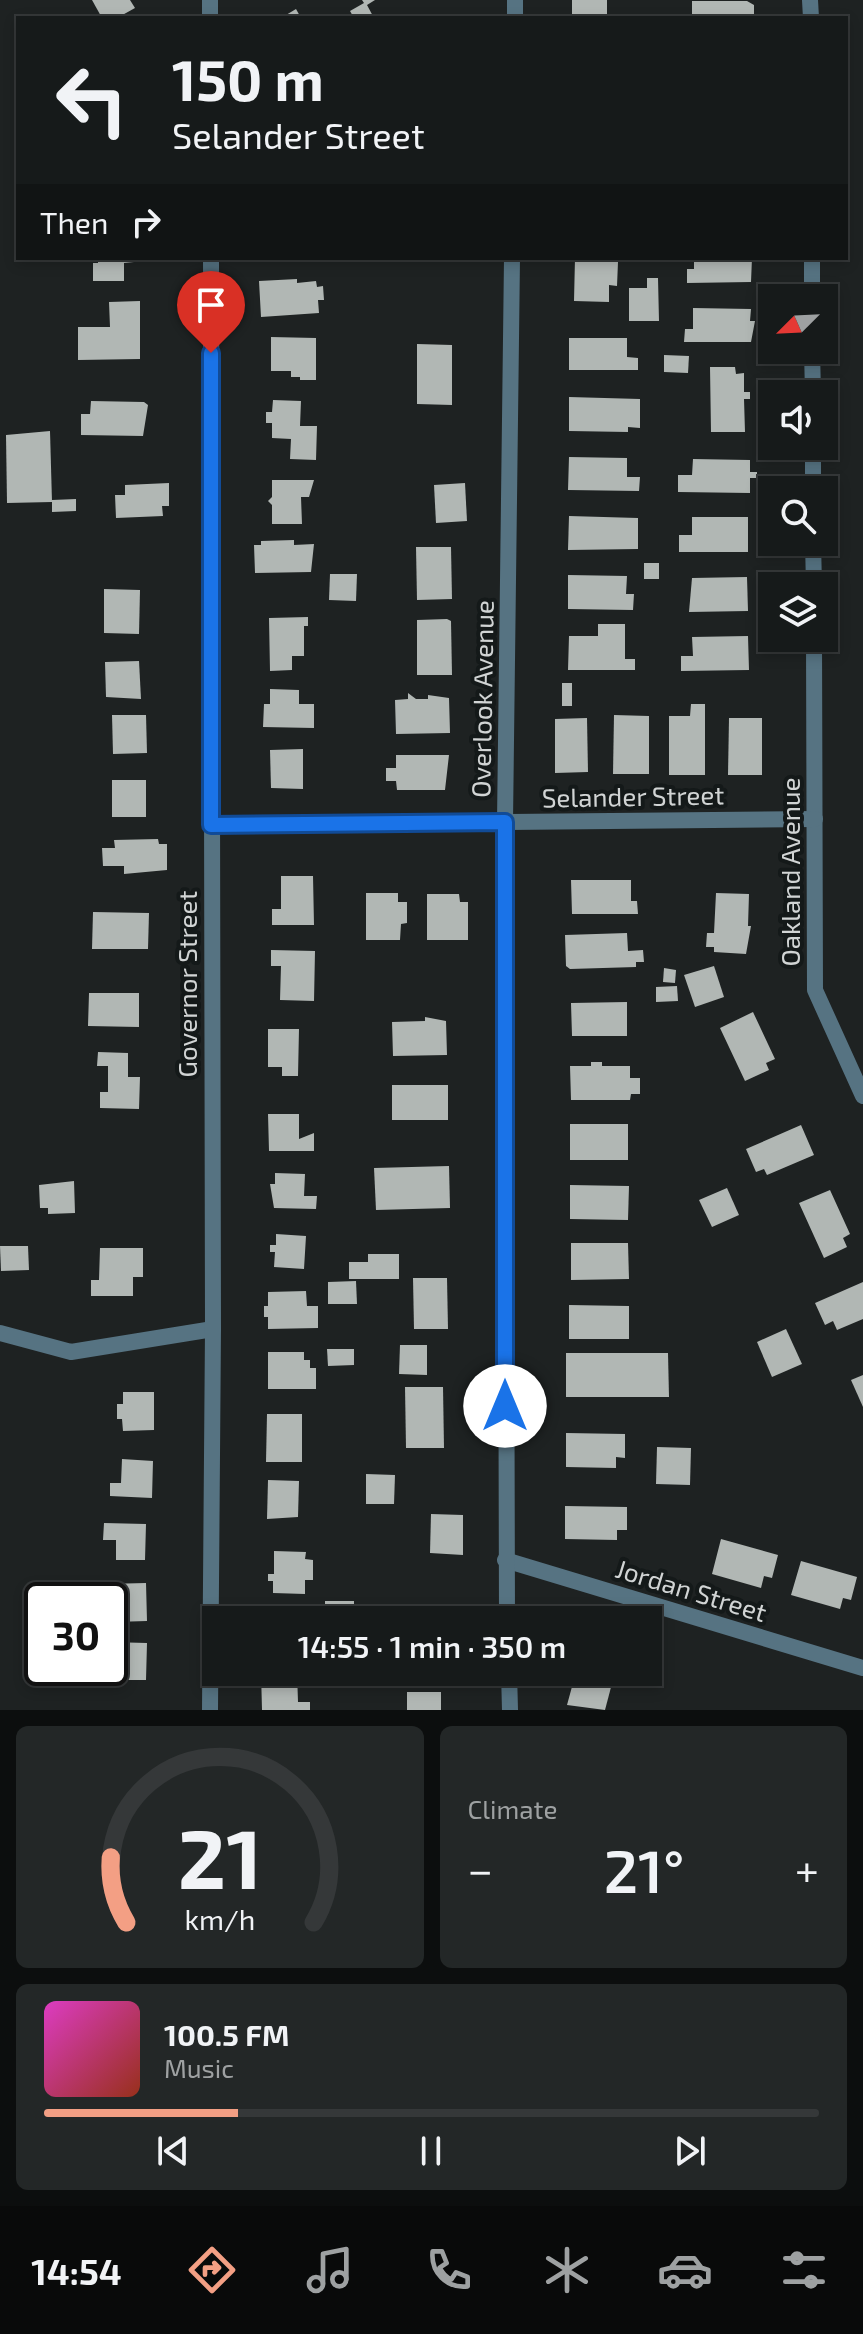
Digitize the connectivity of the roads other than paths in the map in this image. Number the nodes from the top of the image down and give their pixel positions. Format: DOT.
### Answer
graph roads {
  1 [pos="211,260"];
  2 [pos="512,260"];
  3 [pos="812,260"];
  4 [pos="812,284"];
  5 [pos="814,652"];
  6 [pos="815,819"];
  7 [pos="505,822"];
  8 [pos="211,825"];
  9 [pos="863,1096"];
  10 [pos="213,1329"];
  11 [pos="0,1333"];
  12 [pos="505,1560"];
  13 [pos="507,1606"];
  14 [pos="863,1668"];
  15 [pos="509,1686"];
  16 [pos="210,1710"];
  17 [pos="510,1710"];
  1 -- 8 [label="street, Governor Street"];
  2 -- 7 [label="street, Overlook Avenue"];
  3 -- 4 [label="street"];
  5 -- 6 [label="street, Oakland Avenue"];
  6 -- 7 [label="street, Selander Street"];
  6 -- 9 [label="street, Oakland Avenue"];
  7 -- 8 [label="street, Selander Street"];
  7 -- 12 [label="street, Overlook Avenue"];
  8 -- 10 [label="street, Governor Street"];
  10 -- 11 [label="street"];
  10 -- 16 [label="street, Governor Street"];
  12 -- 13 [label="street, Overlook Avenue"];
  12 -- 14 [label="street, Jordan Street"];
  15 -- 17 [label="street"];
}
